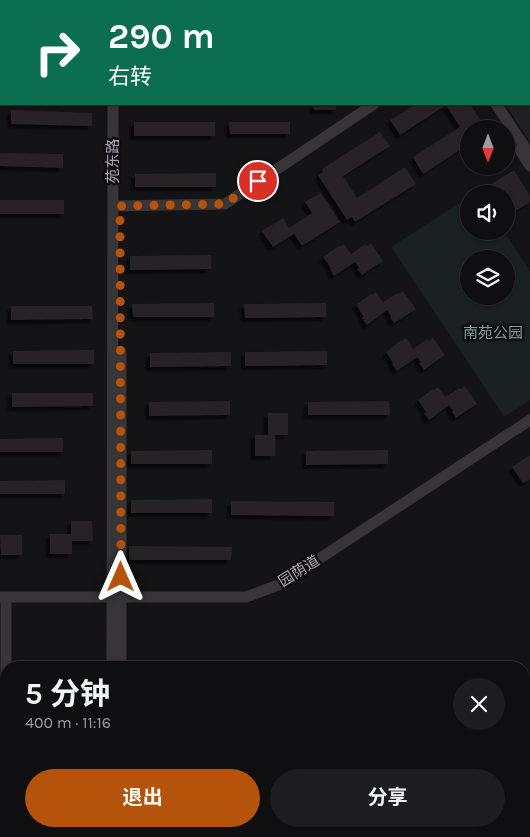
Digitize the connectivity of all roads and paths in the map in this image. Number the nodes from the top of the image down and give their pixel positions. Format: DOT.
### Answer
graph roads {
  1 [pos="113,105"];
  2 [pos="120,105"];
  3 [pos="373,105"];
  4 [pos="490,105"];
  5 [pos="497,105"];
  6 [pos="500,120"];
  7 [pos="515,143"];
  8 [pos="530,155"];
  9 [pos="530,166"];
  10 [pos="117,206"];
  11 [pos="530,420"];
  12 [pos="116,596"];
  13 [pos="3,597"];
  14 [pos="4,661"];
  15 [pos="112,661"];
  16 [pos="121,661"];
  1 -- 10 [label="street, 苑东路"];
  2 -- 10 [label="street, 苑东路"];
  3 -- 10 [label="street"];
  4 -- 6 [label="street"];
  5 -- 8 [label="street"];
  7 -- 9 [label="street"];
  10 -- 12 [label="street, 苑东路"];
  11 -- 12 [label="street, 园荫道"];
  12 -- 13 [label="street, 园荫道"];
  12 -- 15 [label="street, 苑东路"];
  12 -- 16 [label="street, 苑东路"];
  13 -- 14 [label="street"];
}
